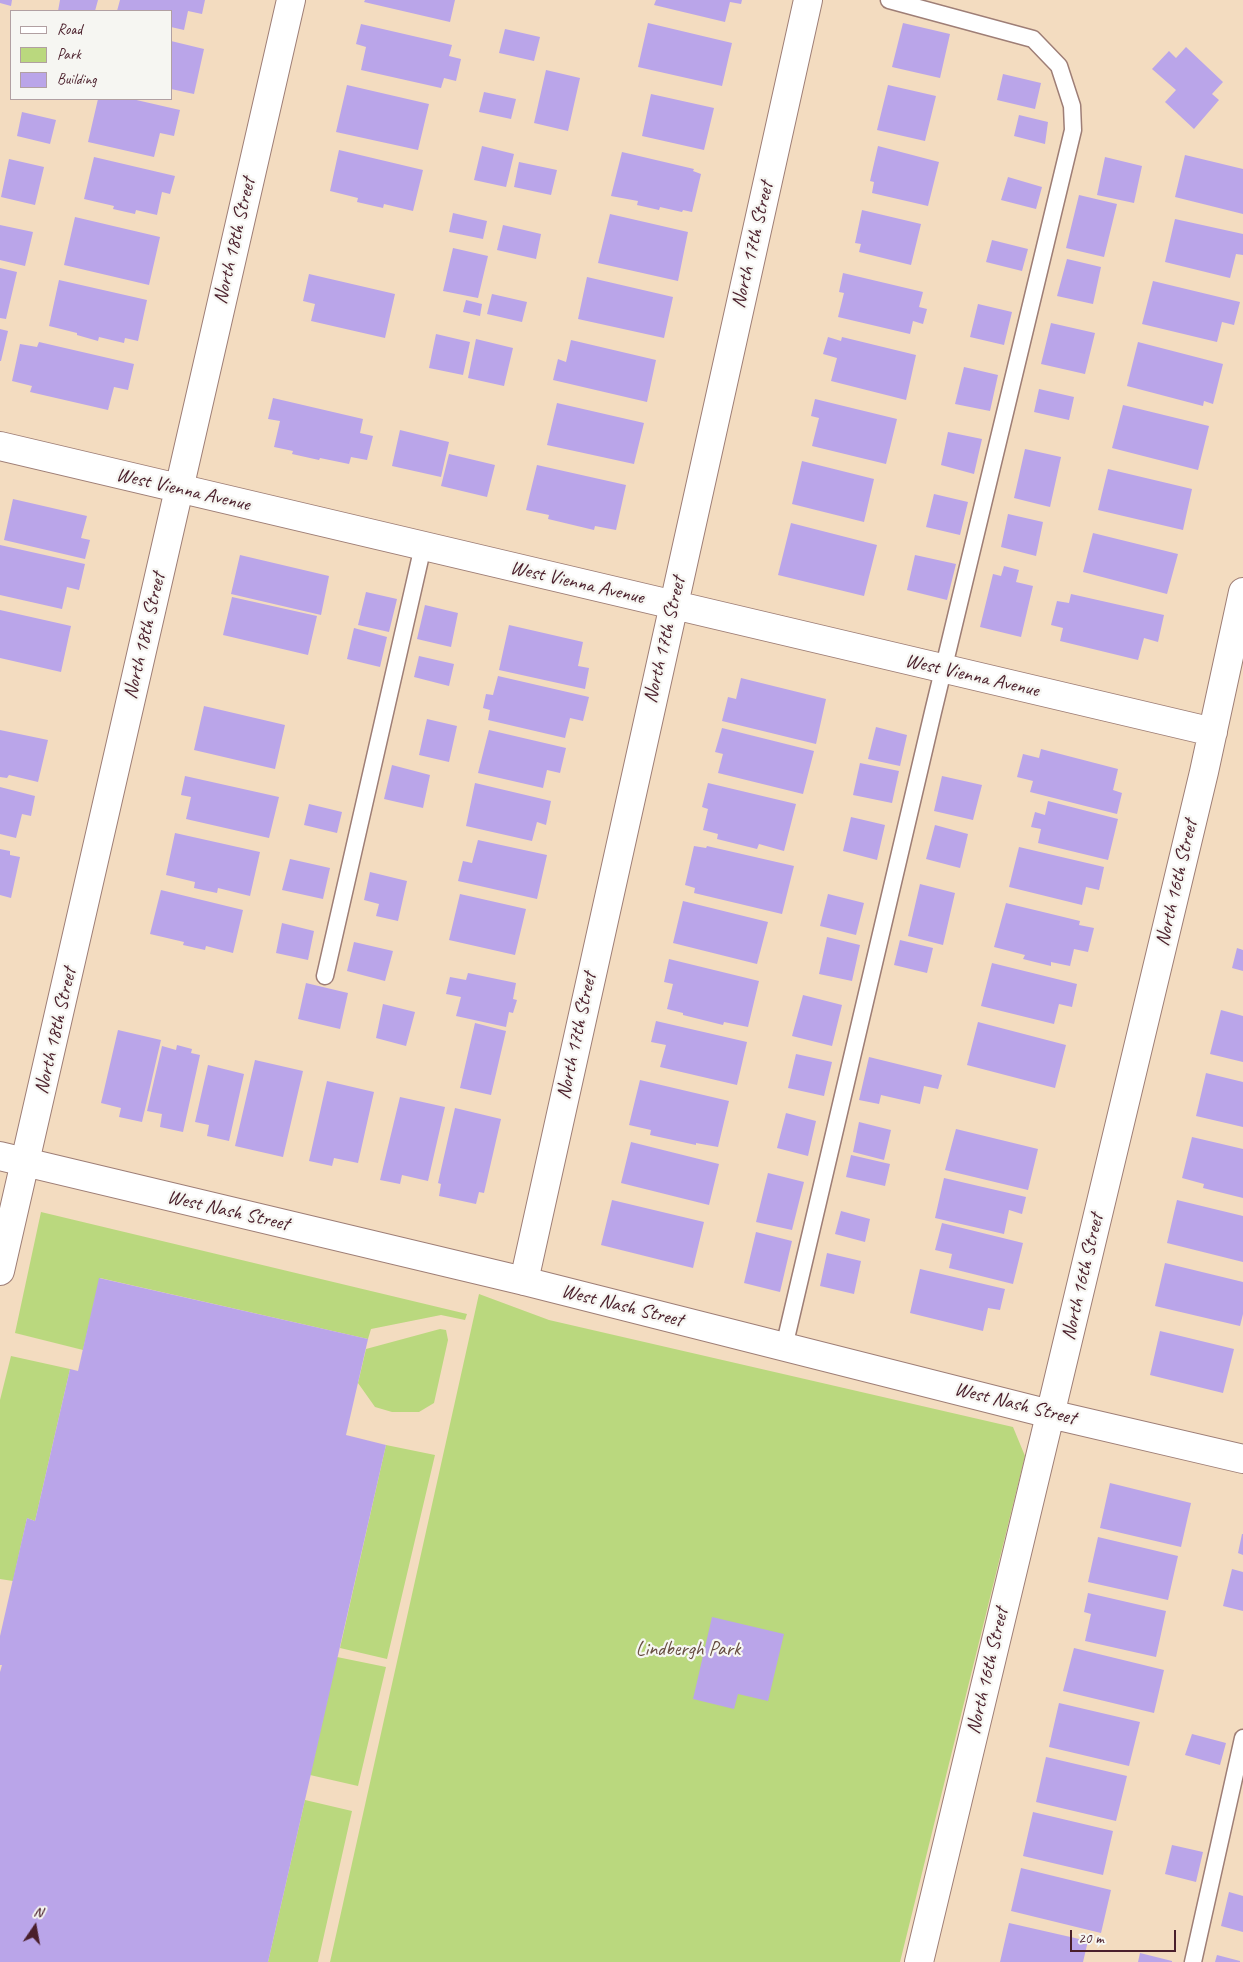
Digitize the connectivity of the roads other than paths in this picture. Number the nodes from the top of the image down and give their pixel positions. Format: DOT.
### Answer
graph roads {
  1 [pos="291,0"];
  2 [pos="808,0"];
  3 [pos="889,0"];
  4 [pos="0,446"];
  5 [pos="178,489"];
  6 [pos="423,546"];
  7 [pos="1243,592"];
  8 [pos="672,606"];
  9 [pos="944,669"];
  10 [pos="1213,732"];
  11 [pos="326,976"];
  12 [pos="0,1156"];
  13 [pos="26,1163"];
  14 [pos="0,1272"];
  15 [pos="524,1281"];
  16 [pos="784,1347"];
  17 [pos="1050,1414"];
  18 [pos="1243,1459"];
  19 [pos="1243,1738"];
  20 [pos="919,1962"];
  21 [pos="1193,1962"];
  1 -- 5 [label="street, North 18th Street"];
  2 -- 8 [label="street, North 17th Street"];
  3 -- 9 [label="lane"];
  4 -- 5 [label="street, West Vienna Avenue"];
  5 -- 6 [label="street, West Vienna Avenue"];
  5 -- 13 [label="street, North 18th Street"];
  6 -- 8 [label="street, West Vienna Avenue"];
  6 -- 11 [label="lane"];
  7 -- 10 [label="street, North 16th Street"];
  8 -- 9 [label="street, West Vienna Avenue"];
  8 -- 15 [label="street, North 17th Street"];
  9 -- 10 [label="street, West Vienna Avenue"];
  9 -- 16 [label="lane"];
  10 -- 17 [label="street, North 16th Street"];
  12 -- 13 [label="street, West Nash Street"];
  13 -- 14 [label="street, North 18th Street"];
  13 -- 15 [label="street, West Nash Street"];
  15 -- 16 [label="street, West Nash Street"];
  16 -- 17 [label="street, West Nash Street"];
  17 -- 18 [label="street, West Nash Street"];
  17 -- 20 [label="street, North 16th Street"];
  19 -- 21 [label="lane"];
}
